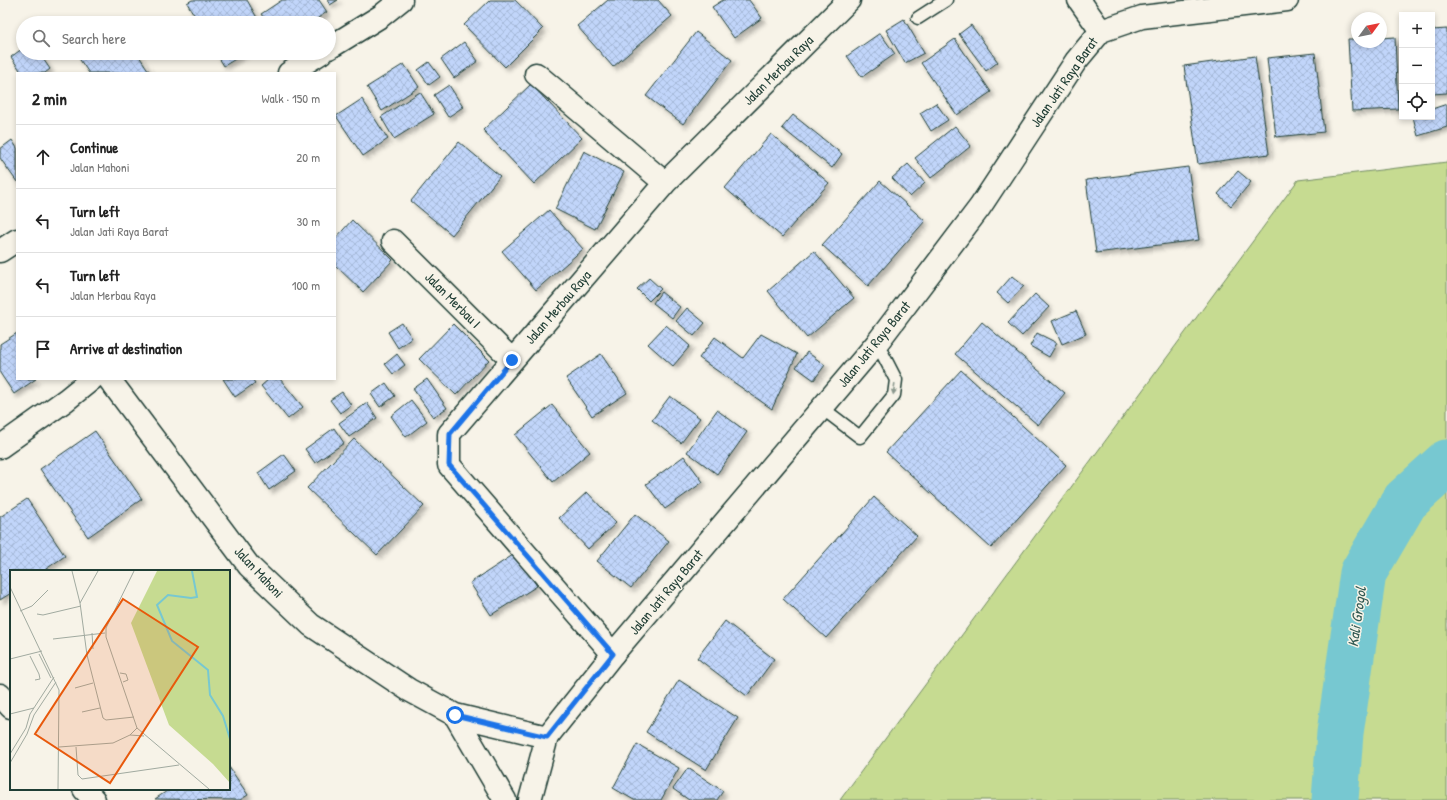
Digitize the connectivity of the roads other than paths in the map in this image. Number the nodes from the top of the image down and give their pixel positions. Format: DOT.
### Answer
graph roads {
  1 [pos="401,0"];
  2 [pos="849,0"];
  3 [pos="946,0"];
  4 [pos="1079,0"];
  5 [pos="1288,0"];
  6 [pos="918,18"];
  7 [pos="1101,31"];
  8 [pos="336,44"];
  9 [pos="309,60"];
  10 [pos="290,72"];
  11 [pos="536,74"];
  12 [pos="665,183"];
  13 [pos="16,241"];
  14 [pos="393,241"];
  15 [pos="0,251"];
  16 [pos="877,343"];
  17 [pos="512,360"];
  18 [pos="91,380"];
  19 [pos="109,380"];
  20 [pos="822,408"];
  21 [pos="0,447"];
  22 [pos="613,654"];
  23 [pos="0,695"];
  24 [pos="10,706"];
  25 [pos="455,715"];
  26 [pos="547,737"];
  27 [pos="85,790"];
  28 [pos="94,800"];
  29 [pos="505,800"];
  30 [pos="530,800"];
  1 -- 8 [label="street"];
  2 -- 12 [label="street, Jalan Merbau Raya"];
  3 -- 6 [label="lane"];
  4 -- 7 [label="street"];
  5 -- 7 [label="street, Jalan Jati Raya Barat"];
  7 -- 16 [label="street, Jalan Jati Raya Barat"];
  9 -- 10 [label="street"];
  11 -- 12 [label="street"];
  12 -- 17 [label="street, Jalan Merbau Raya"];
  13 -- 15 [label="street"];
  14 -- 17 [label="street, Jalan Merbau I"];
  16 -- 20 [label="street, Jalan Jati Raya Barat"];
  16 -- 20 [label="lane, one-way"];
  17 -- 22 [label="street, Jalan Merbau Raya"];
  18 -- 21 [label="street"];
  19 -- 25 [label="street, Jalan Mahoni"];
  20 -- 22 [label="street, Jalan Jati Raya Barat"];
  22 -- 26 [label="street, Jalan Jati Raya Barat"];
  23 -- 24 [label="street"];
  25 -- 26 [label="street, Jalan Mahoni"];
  25 -- 29 [label="street"];
  26 -- 30 [label="street, Jalan Jati Raya Barat"];
  27 -- 28 [label="street"];
}
